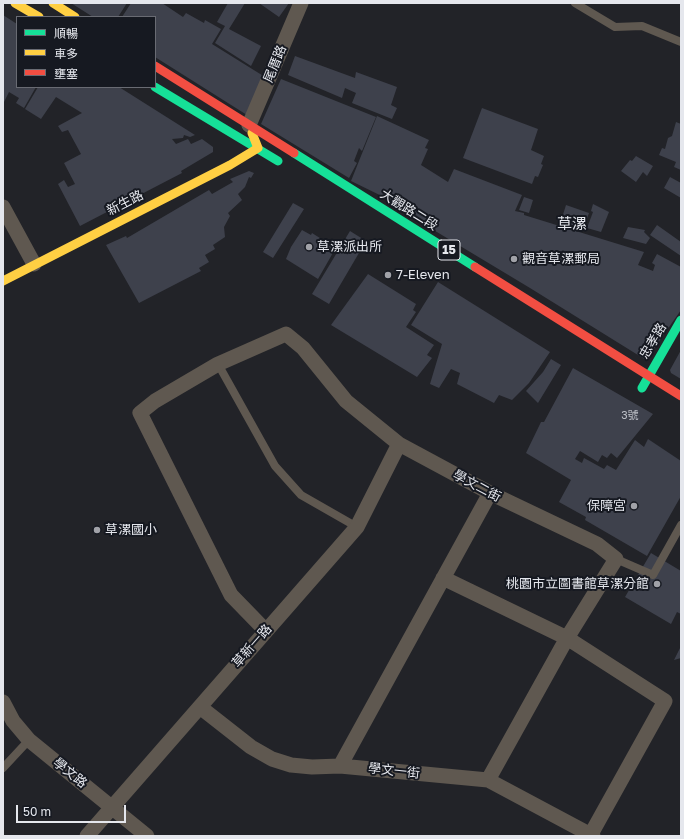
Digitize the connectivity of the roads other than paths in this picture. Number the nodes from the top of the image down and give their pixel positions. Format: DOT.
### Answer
graph roads {
  1 [pos="15,3"];
  2 [pos="52,3"];
  3 [pos="300,3"];
  4 [pos="575,3"];
  5 [pos="37,16"];
  6 [pos="73,16"];
  7 [pos="681,42"];
  8 [pos="156,67"];
  9 [pos="156,88"];
  10 [pos="249,125"];
  11 [pos="258,148"];
  12 [pos="284,165"];
  13 [pos="3,207"];
  14 [pos="34,264"];
  15 [pos="3,281"];
  16 [pos="681,320"];
  17 [pos="218,364"];
  18 [pos="648,375"];
  19 [pos="642,388"];
  20 [pos="681,396"];
  21 [pos="399,444"];
  22 [pos="490,493"];
  23 [pos="681,525"];
  24 [pos="357,527"];
  25 [pos="616,559"];
  26 [pos="443,578"];
  27 [pos="266,631"];
  28 [pos="567,638"];
  29 [pos="3,702"];
  30 [pos="200,707"];
  31 [pos="29,740"];
  32 [pos="340,766"];
  33 [pos="3,768"];
  34 [pos="488,780"];
  35 [pos="113,807"];
  36 [pos="86,836"];
  37 [pos="147,836"];
  38 [pos="591,836"];
  1 -- 5 [label="main road"];
  2 -- 6 [label="main road"];
  3 -- 10 [label="street, 尾厝路"];
  4 -- 7 [label="lane"];
  8 -- 10 [label="main road, 大觀路二段 / 15"];
  9 -- 11 [label="main road"];
  10 -- 11 [label="main road"];
  10 -- 18 [label="main road, 大觀路二段 / 15"];
  11 -- 12 [label="main road"];
  11 -- 14 [label="main road, 新生路"];
  13 -- 14 [label="street"];
  14 -- 15 [label="main road, 新生路"];
  16 -- 18 [label="main road, 忠孝路"];
  17 -- 21 [label="street, 學文二街"];
  17 -- 24 [label="lane"];
  17 -- 27 [label="street, 學文二街"];
  18 -- 19 [label="main road, 忠孝路"];
  18 -- 20 [label="main road, 15"];
  21 -- 22 [label="street, 學文二街"];
  21 -- 24 [label="street, 草新一路"];
  22 -- 25 [label="street, 學文二街"];
  22 -- 26 [label="street"];
  23 -- 25 [label="lane"];
  24 -- 27 [label="street, 草新一路"];
  25 -- 28 [label="street"];
  26 -- 28 [label="street"];
  26 -- 32 [label="street"];
  27 -- 30 [label="street, 草新一路"];
  28 -- 34 [label="street"];
  28 -- 38 [label="street"];
  29 -- 31 [label="street, 學文路"];
  30 -- 32 [label="street, 學文一街"];
  30 -- 35 [label="street, 草新一路"];
  31 -- 33 [label="lane"];
  31 -- 35 [label="street, 學文路"];
  32 -- 34 [label="street, 學文一街"];
  34 -- 38 [label="street, 學文一街"];
  35 -- 36 [label="street, 草新一路"];
  35 -- 37 [label="street, 學文路"];
}
